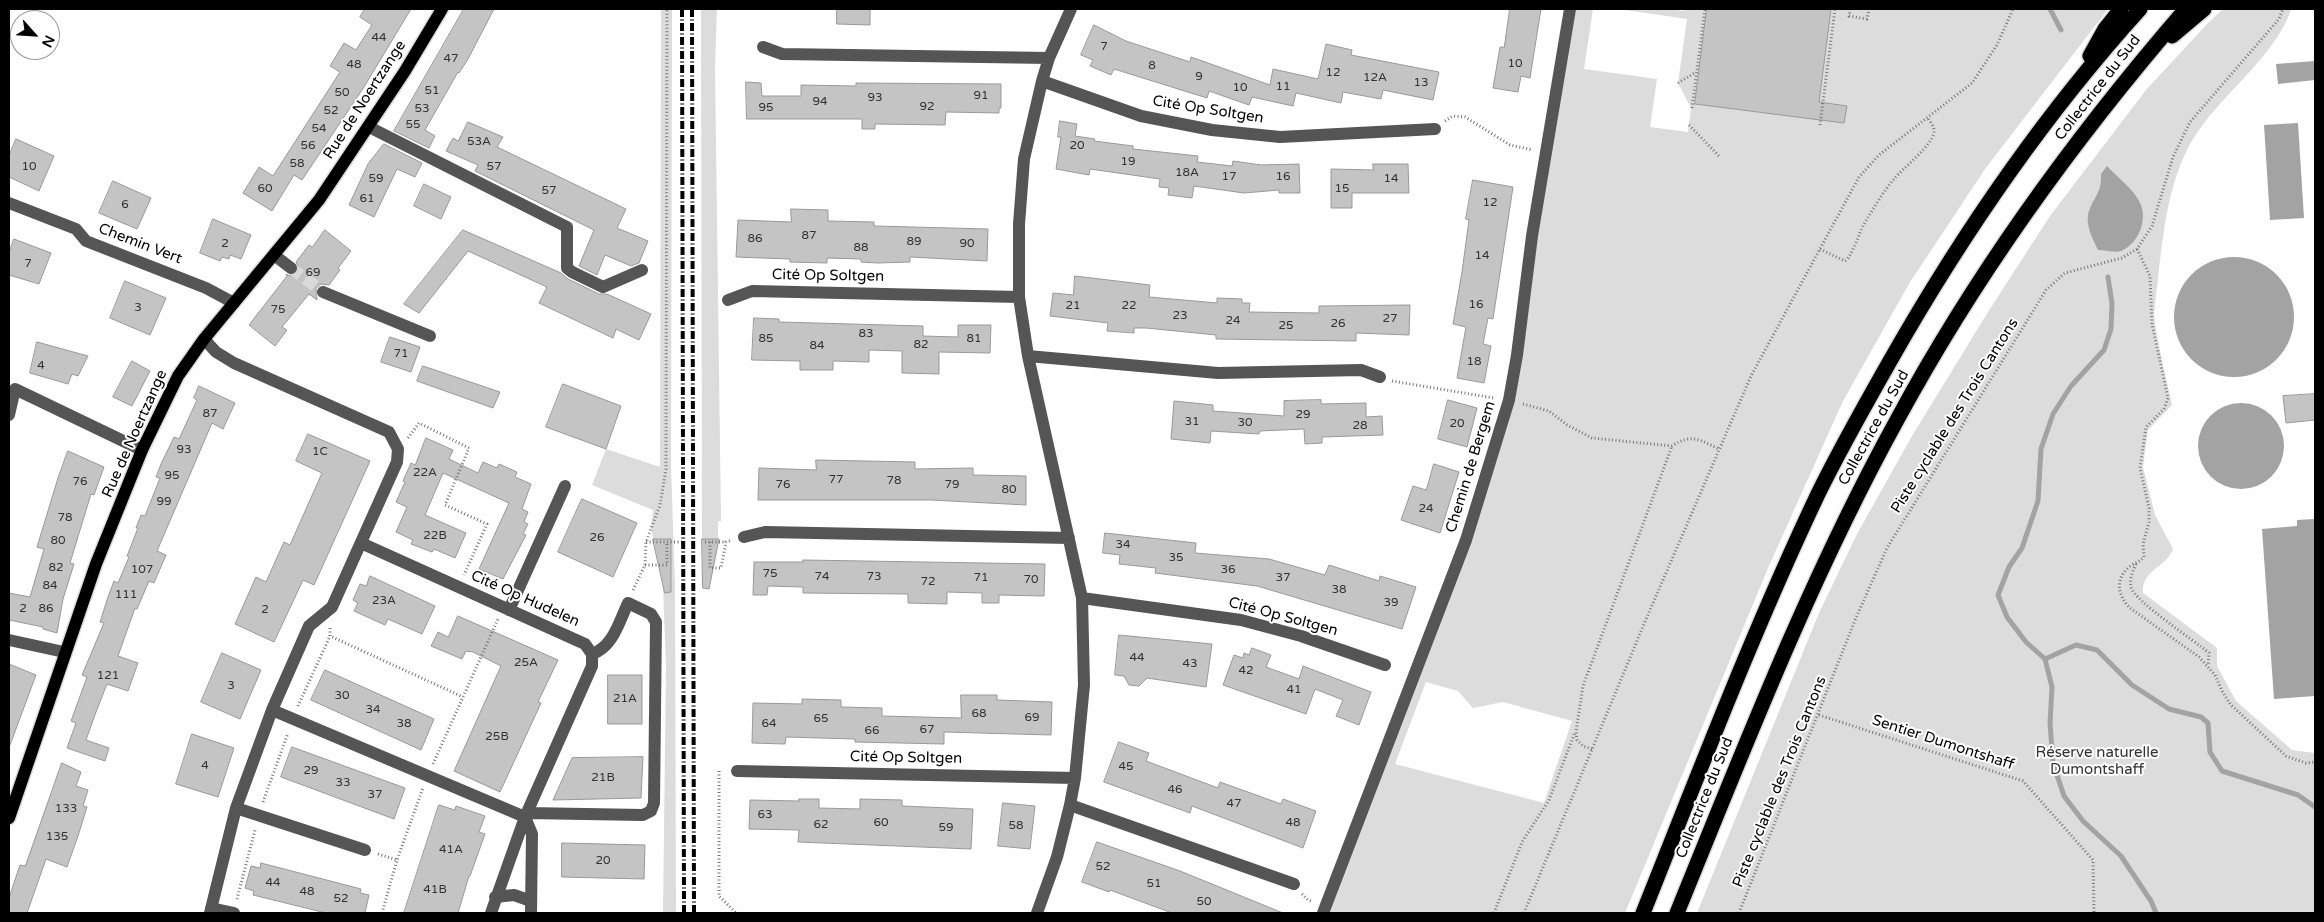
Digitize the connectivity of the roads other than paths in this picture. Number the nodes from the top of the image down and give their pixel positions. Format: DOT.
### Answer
graph roads {
  1 [pos="442,9"];
  2 [pos="1070,9"];
  3 [pos="1570,9"];
  4 [pos="2121,9"];
  5 [pos="2140,9"];
  6 [pos="2186,9"];
  7 [pos="2204,9"];
  8 [pos="763,47"];
  9 [pos="1049,58"];
  10 [pos="2132,72"];
  11 [pos="1042,82"];
  12 [pos="2067,96"];
  13 [pos="369,127"];
  14 [pos="1435,129"];
  15 [pos="9,203"];
  16 [pos="274,255"];
  17 [pos="291,268"];
  18 [pos="642,270"];
  19 [pos="323,292"];
  20 [pos="1019,297"];
  21 [pos="728,300"];
  22 [pos="234,303"];
  23 [pos="430,336"];
  24 [pos="204,339"];
  25 [pos="1028,356"];
  26 [pos="1380,377"];
  27 [pos="9,415"];
  28 [pos="142,450"];
  29 [pos="565,486"];
  30 [pos="744,537"];
  31 [pos="1069,538"];
  32 [pos="361,543"];
  33 [pos="1082,598"];
  34 [pos="506,608"];
  35 [pos="9,640"];
  36 [pos="64,652"];
  37 [pos="592,654"];
  38 [pos="1385,665"];
  39 [pos="272,710"];
  40 [pos="737,771"];
  41 [pos="1075,778"];
  42 [pos="1070,805"];
  43 [pos="236,808"];
  44 [pos="526,815"];
  45 [pos="9,818"];
  46 [pos="365,850"];
  47 [pos="1294,884"];
  48 [pos="495,897"];
  49 [pos="531,907"];
  50 [pos="1324,910"];
  51 [pos="210,911"];
  52 [pos="234,913"];
  53 [pos="491,913"];
  54 [pos="1037,913"];
  55 [pos="1643,913"];
  56 [pos="1677,913"];
  1 -- 13 [label="main road, Rue de Noertzange"];
  2 -- 9 [label="street"];
  3 -- 50 [label="street, Chemin de Bergem"];
  4 -- 12 [label="highway"];
  5 -- 12 [label="highway, Collectrice du Sud"];
  6 -- 10 [label="highway, Collectrice du Sud"];
  7 -- 10 [label="highway"];
  8 -- 9 [label="street"];
  9 -- 11 [label="street"];
  10 -- 56 [label="highway, Collectrice du Sud"];
  11 -- 14 [label="street, Cité Op Soltgen"];
  11 -- 20 [label="street"];
  12 -- 55 [label="highway, Collectrice du Sud"];
  13 -- 16 [label="main road, Rue de Noertzange"];
  13 -- 18 [label="street"];
  15 -- 22 [label="street, Chemin Vert"];
  16 -- 17 [label="street"];
  16 -- 22 [label="main road, Rue de Noertzange"];
  19 -- 23 [label="street"];
  20 -- 21 [label="street, Cité Op Soltgen"];
  20 -- 25 [label="street"];
  22 -- 24 [label="main road, Rue de Noertzange"];
  24 -- 28 [label="main road, Rue de Noertzange"];
  24 -- 32 [label="street"];
  25 -- 26 [label="street"];
  25 -- 31 [label="street"];
  27 -- 28 [label="street"];
  28 -- 36 [label="main road, Rue de Noertzange"];
  29 -- 34 [label="street"];
  30 -- 31 [label="street"];
  31 -- 33 [label="street"];
  32 -- 34 [label="street, Cité Op Hudelen"];
  32 -- 39 [label="street"];
  33 -- 38 [label="street, Cité Op Soltgen"];
  33 -- 41 [label="street"];
  34 -- 37 [label="street, Cité Op Hudelen"];
  35 -- 36 [label="street"];
  36 -- 45 [label="main road, Rue de Noertzange"];
  37 -- 44 [label="street"];
  37 -- 44 [label="street"];
  39 -- 43 [label="street"];
  39 -- 44 [label="street"];
  40 -- 41 [label="street, Cité Op Soltgen"];
  41 -- 42 [label="street"];
  42 -- 47 [label="street"];
  42 -- 54 [label="street"];
  43 -- 46 [label="street"];
  43 -- 51 [label="street"];
  44 -- 48 [label="street"];
  44 -- 49 [label="street"];
  48 -- 49 [label="street"];
  48 -- 53 [label="street"];
  51 -- 52 [label="street"];
}
